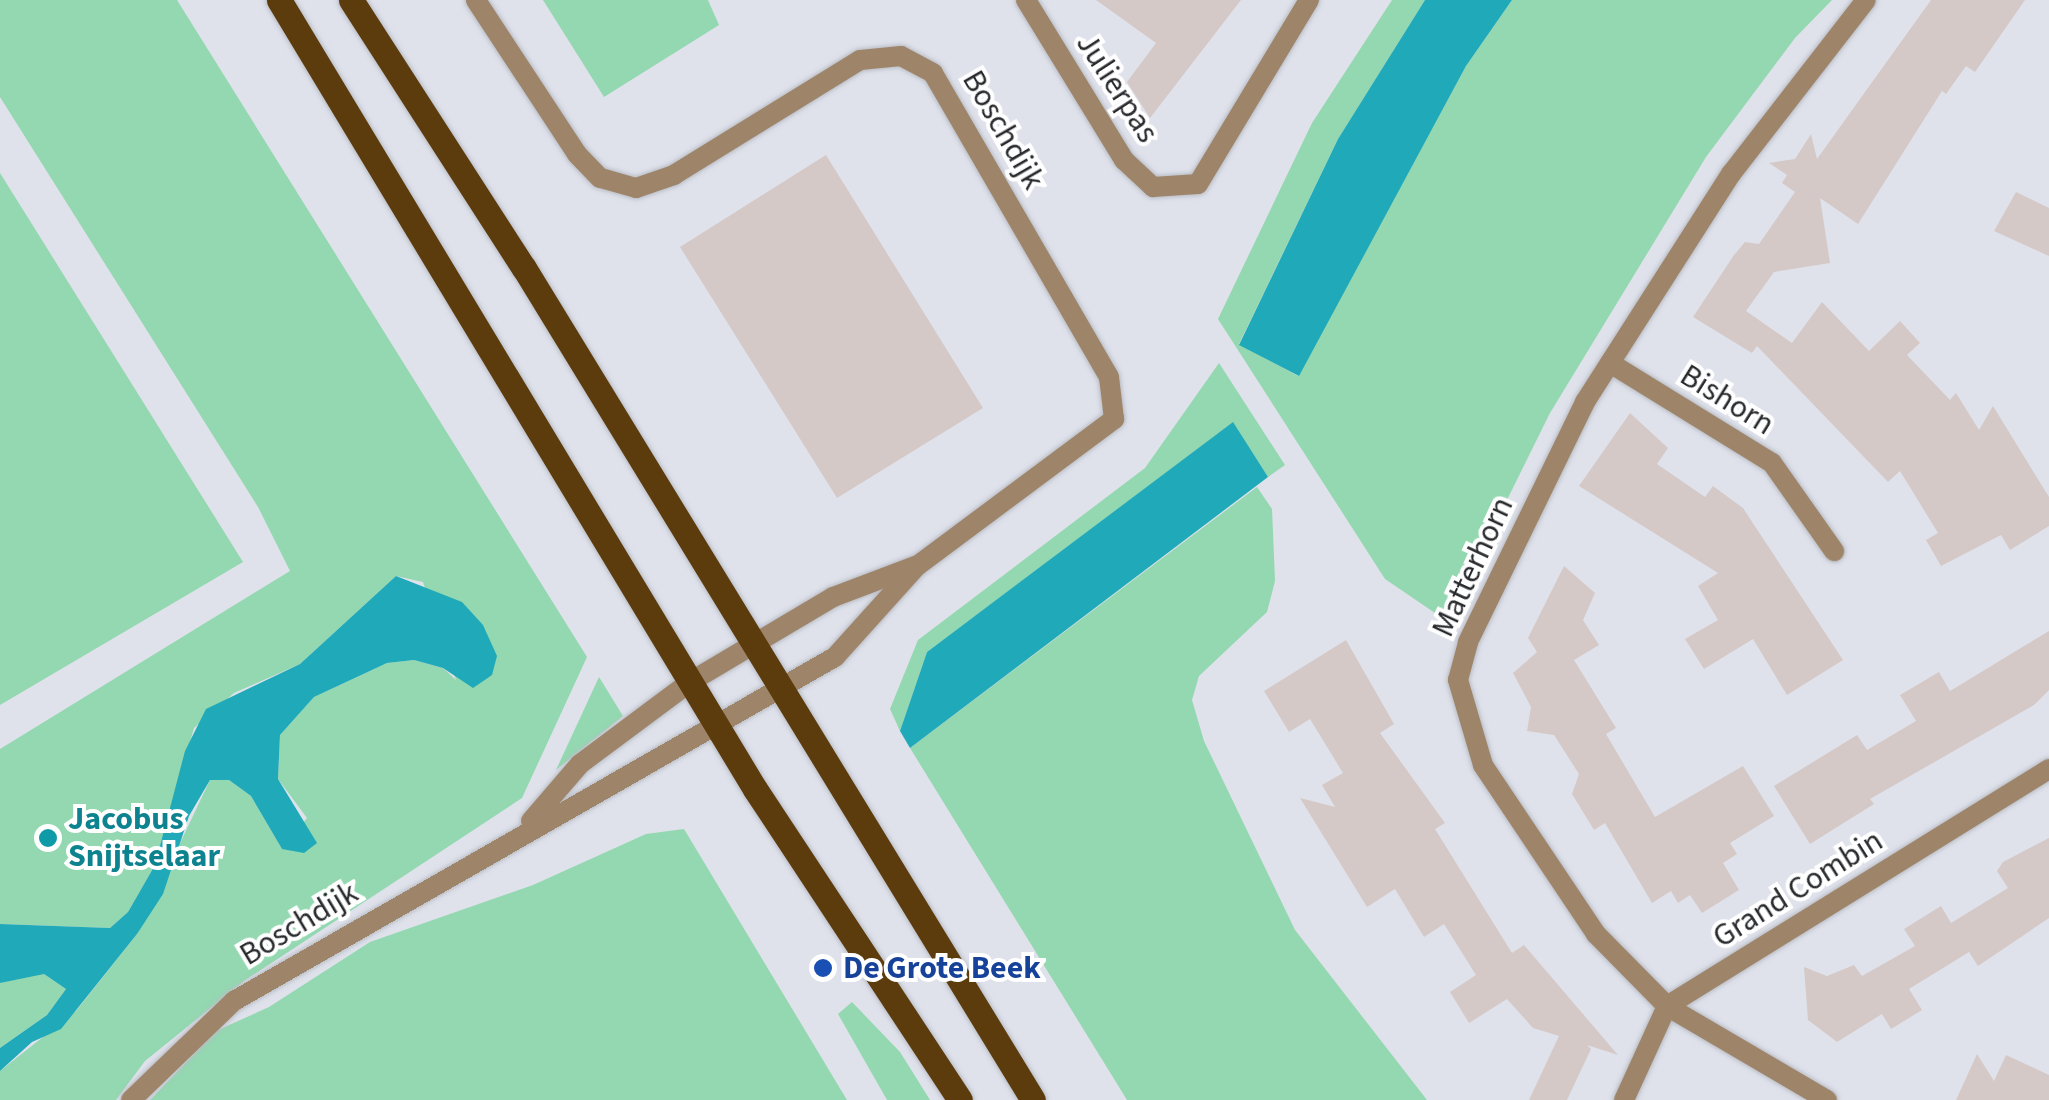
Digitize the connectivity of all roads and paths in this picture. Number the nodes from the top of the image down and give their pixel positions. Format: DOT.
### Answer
graph roads {
  1 [pos="279,0"];
  2 [pos="351,0"];
  3 [pos="476,0"];
  4 [pos="1026,0"];
  5 [pos="1309,0"];
  6 [pos="1866,0"];
  7 [pos="1610,363"];
  8 [pos="1834,551"];
  9 [pos="917,566"];
  10 [pos="750,646"];
  11 [pos="690,682"];
  12 [pos="777,691"];
  13 [pos="717,726"];
  14 [pos="2049,769"];
  15 [pos="522,831"];
  16 [pos="1667,1006"];
  17 [pos="131,1100"];
  18 [pos="960,1100"];
  19 [pos="1033,1100"];
  20 [pos="1624,1100"];
  21 [pos="1828,1100"];
  1 -- 11 [label="main road"];
  2 -- 10 [label="main road"];
  3 -- 9 [label="street, Boschdijk"];
  4 -- 5 [label="street, Julierpas"];
  6 -- 7 [label="street, Matterhorn"];
  7 -- 8 [label="street, Bishorn"];
  7 -- 16 [label="street, Matterhorn"];
  9 -- 10 [label="street, Boschdijk"];
  9 -- 12 [label="street, Boschdijk"];
  10 -- 11 [label="street, Boschdijk"];
  10 -- 12 [label="main road"];
  11 -- 13 [label="main road"];
  11 -- 15 [label="street, Boschdijk"];
  12 -- 13 [label="street, Boschdijk"];
  12 -- 19 [label="main road"];
  13 -- 15 [label="street, Boschdijk"];
  13 -- 18 [label="main road"];
  14 -- 16 [label="street, Grand Combin"];
  15 -- 17 [label="street, Boschdijk"];
  16 -- 20 [label="street"];
  16 -- 21 [label="street, Matterhorn"];
}
